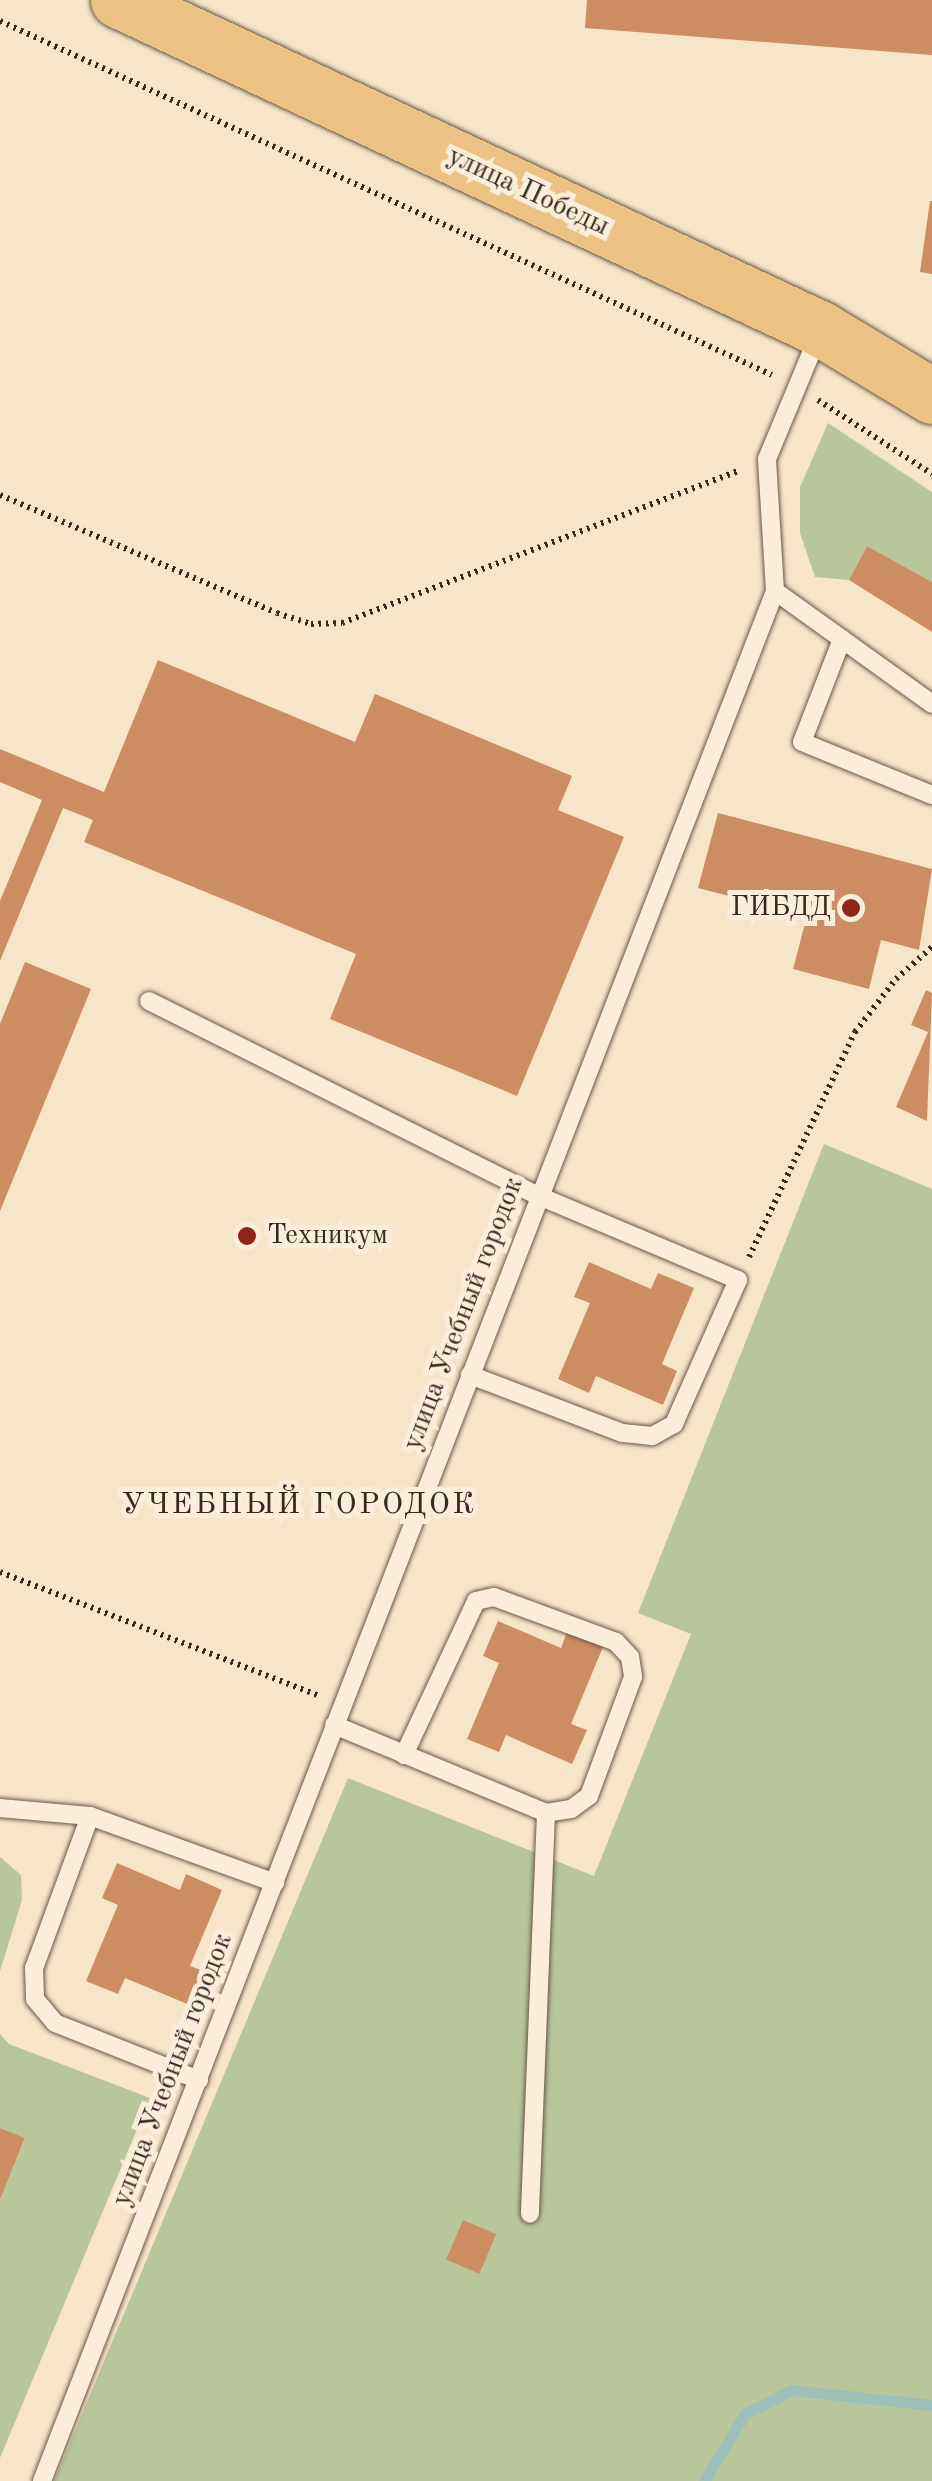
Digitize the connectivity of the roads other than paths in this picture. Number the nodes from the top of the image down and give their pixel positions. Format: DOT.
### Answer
graph roads {
  1 [pos="118,0"];
  2 [pos="821,329"];
  3 [pos="932,396"];
  4 [pos="776,590"];
  5 [pos="842,639"];
  6 [pos="932,704"];
  7 [pos="932,795"];
  8 [pos="149,1001"];
  9 [pos="539,1196"];
  10 [pos="470,1375"];
  11 [pos="334,1725"];
  12 [pos="404,1754"];
  13 [pos="0,1808"];
  14 [pos="546,1814"];
  15 [pos="90,1816"];
  16 [pos="275,1883"];
  17 [pos="199,2080"];
  18 [pos="530,2214"];
  19 [pos="42,2481"];
  1 -- 2 [label="main road, улица Победы"];
  2 -- 3 [label="main road, улица Победы"];
  2 -- 4 [label="lane, улица Учебный городок"];
  4 -- 5 [label="lane"];
  4 -- 9 [label="lane, улица Учебный городок"];
  5 -- 6 [label="lane"];
  5 -- 7 [label="lane"];
  8 -- 9 [label="lane"];
  9 -- 10 [label="lane, улица Учебный городок"];
  9 -- 10 [label="lane"];
  10 -- 11 [label="lane, улица Учебный городок"];
  11 -- 12 [label="lane"];
  11 -- 16 [label="lane, улица Учебный городок"];
  12 -- 14 [label="lane"];
  12 -- 14 [label="lane"];
  13 -- 15 [label="lane"];
  14 -- 18 [label="lane"];
  15 -- 16 [label="lane"];
  15 -- 17 [label="lane"];
  16 -- 17 [label="lane, улица Учебный городок"];
  17 -- 19 [label="lane, улица Учебный городок"];
}
